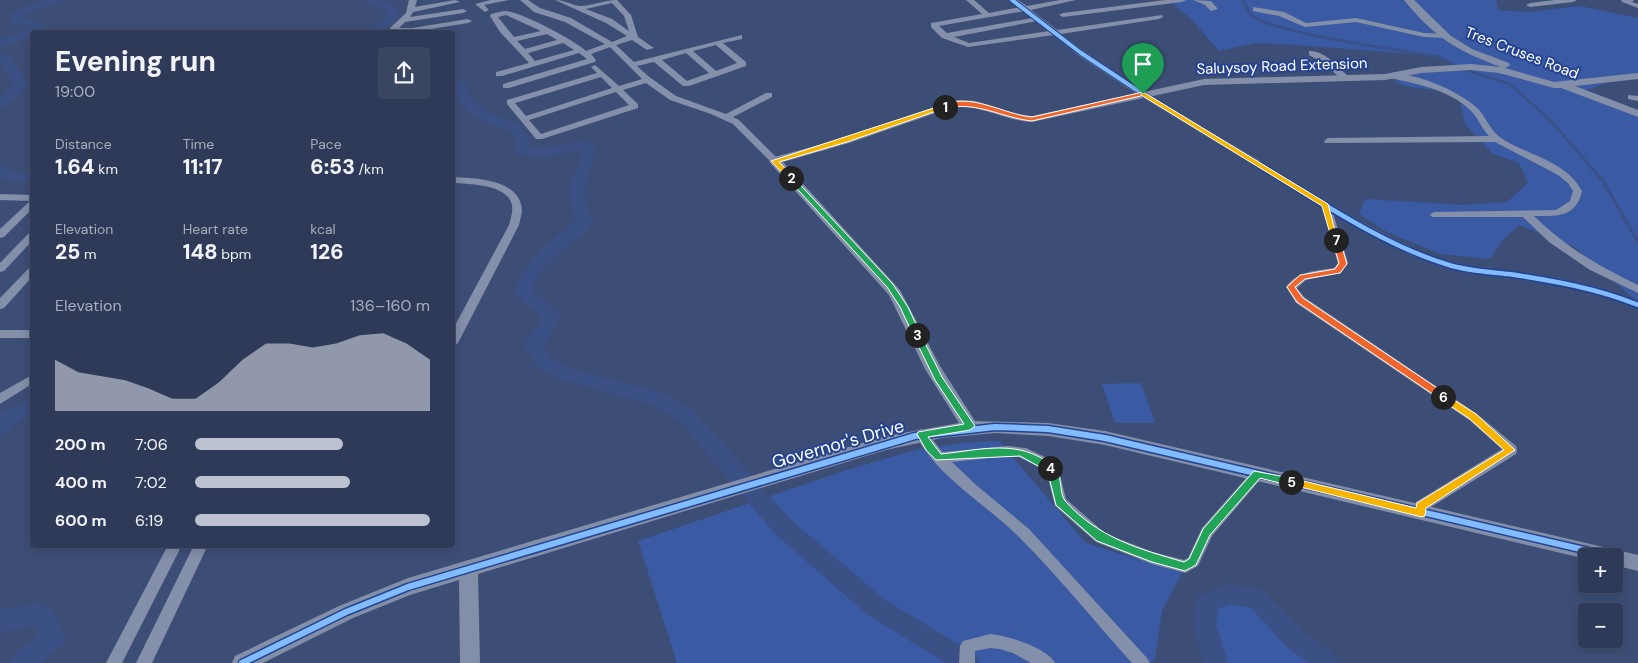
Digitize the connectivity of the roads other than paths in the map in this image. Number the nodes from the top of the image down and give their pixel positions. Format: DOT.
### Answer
graph roads {
  1 [pos="413,0"];
  2 [pos="504,0"];
  3 [pos="524,0"];
  4 [pos="559,0"];
  5 [pos="613,0"];
  6 [pos="970,0"];
  7 [pos="1012,0"];
  8 [pos="1072,0"];
  9 [pos="1127,0"];
  10 [pos="1182,0"];
  11 [pos="1197,0"];
  12 [pos="1409,0"];
  13 [pos="1573,0"];
  14 [pos="1630,0"];
  15 [pos="456,2"];
  16 [pos="477,2"];
  17 [pos="1047,2"];
  18 [pos="1133,5"];
  19 [pos="1530,5"];
  20 [pos="1638,6"];
  21 [pos="578,8"];
  22 [pos="1024,8"];
  23 [pos="1214,9"];
  24 [pos="1256,9"];
  25 [pos="410,10"];
  26 [pos="485,10"];
  27 [pos="464,11"];
  28 [pos="986,14"];
  29 [pos="1063,15"];
  30 [pos="1159,17"];
  31 [pos="1150,18"];
  32 [pos="1038,19"];
  33 [pos="404,20"];
  34 [pos="468,21"];
  35 [pos="1078,28"];
  36 [pos="1052,31"];
  37 [pos="546,32"];
  38 [pos="635,36"];
  39 [pos="945,36"];
  40 [pos="1445,36"];
  41 [pos="739,37"];
  42 [pos="512,40"];
  43 [pos="564,40"];
  44 [pos="718,43"];
  45 [pos="611,44"];
  46 [pos="650,48"];
  47 [pos="688,51"];
  48 [pos="523,52"];
  49 [pos="584,52"];
  50 [pos="1312,53"];
  51 [pos="656,59"];
  52 [pos="533,63"];
  53 [pos="632,66"];
  54 [pos="595,67"];
  55 [pos="499,74"];
  56 [pos="602,74"];
  57 [pos="715,74"];
  58 [pos="1393,76"];
  59 [pos="1638,76"];
  60 [pos="1345,78"];
  61 [pos="647,80"];
  62 [pos="1562,85"];
  63 [pos="506,86"];
  64 [pos="618,89"];
  65 [pos="1143,94"];
  66 [pos="769,95"];
  67 [pos="1638,114"];
  68 [pos="727,117"];
  69 [pos="524,119"];
  70 [pos="1497,139"];
  71 [pos="1328,141"];
  72 [pos="775,161"];
  73 [pos="455,180"];
  74 [pos="4,197"];
  75 [pos="30,198"];
  76 [pos="0,204"];
  77 [pos="1326,205"];
  78 [pos="30,206"];
  79 [pos="1526,213"];
  80 [pos="1435,215"];
  81 [pos="0,235"];
  82 [pos="30,238"];
  83 [pos="0,269"];
  84 [pos="30,273"];
  85 [pos="1638,288"];
  86 [pos="0,305"];
  87 [pos="1638,305"];
  88 [pos="0,334"];
  89 [pos="30,334"];
  90 [pos="455,338"];
  91 [pos="30,380"];
  92 [pos="0,399"];
  93 [pos="970,426"];
  94 [pos="921,434"];
  95 [pos="940,458"];
  96 [pos="1258,474"];
  97 [pos="1422,513"];
  98 [pos="173,548"];
  99 [pos="200,548"];
  100 [pos="1578,549"];
  101 [pos="1623,559"];
  102 [pos="1638,563"];
  103 [pos="468,568"];
  104 [pos="114,663"];
  105 [pos="144,663"];
  106 [pos="242,663"];
  107 [pos="470,663"];
  108 [pos="967,663"];
  109 [pos="1047,663"];
  110 [pos="1142,663"];
  1 -- 25 [label="street"];
  2 -- 16 [label="street"];
  3 -- 45 [label="street"];
  4 -- 21 [label="street"];
  5 -- 21 [label="street"];
  5 -- 38 [label="street"];
  6 -- 28 [label="street"];
  7 -- 22 [label="street"];
  8 -- 17 [label="street"];
  9 -- 18 [label="street"];
  10 -- 18 [label="street"];
  11 -- 23 [label="street"];
  12 -- 40 [label="main road, Tres Cruses Road"];
  13 -- 19 [label="street"];
  14 -- 20 [label="street"];
  15 -- 25 [label="street"];
  16 -- 26 [label="street"];
  17 -- 22 [label="street"];
  17 -- 29 [label="street"];
  18 -- 29 [label="street"];
  18 -- 31 [label="street"];
  21 -- 38 [label="street"];
  22 -- 28 [label="street"];
  22 -- 32 [label="street"];
  24 -- 40 [label="street"];
  25 -- 33 [label="street"];
  27 -- 33 [label="street"];
  28 -- 39 [label="street"];
  29 -- 35 [label="street"];
  30 -- 31 [label="street"];
  31 -- 35 [label="street"];
  32 -- 36 [label="street"];
  32 -- 39 [label="street"];
  33 -- 34 [label="street"];
  35 -- 36 [label="street"];
  36 -- 39 [label="street"];
  36 -- 65 [label="street"];
  37 -- 42 [label="street"];
  37 -- 42 [label="street"];
  37 -- 43 [label="street"];
  38 -- 45 [label="street"];
  38 -- 46 [label="street"];
  40 -- 62 [label="main road, Tres Cruses Road"];
  41 -- 44 [label="street"];
  42 -- 48 [label="street"];
  43 -- 48 [label="street"];
  43 -- 49 [label="street"];
  44 -- 47 [label="street"];
  44 -- 57 [label="street"];
  45 -- 49 [label="street"];
  45 -- 53 [label="street"];
  47 -- 51 [label="street"];
  47 -- 57 [label="street"];
  48 -- 52 [label="street"];
  49 -- 52 [label="street"];
  49 -- 63 [label="street"];
  50 -- 60 [label="street"];
  51 -- 53 [label="street"];
  51 -- 57 [label="street"];
  52 -- 55 [label="street"];
  53 -- 61 [label="street"];
  54 -- 56 [label="street"];
  56 -- 64 [label="street"];
  56 -- 69 [label="street"];
  58 -- 60 [label="main road, Saluysoy Road Extension"];
  58 -- 62 [label="main road, Saluysoy Road Extension"];
  58 -- 70 [label="street"];
  59 -- 62 [label="main road"];
  60 -- 65 [label="main road, Saluysoy Road Extension"];
  61 -- 64 [label="street"];
  61 -- 68 [label="street"];
  62 -- 67 [label="main road, Tres Cruses Road"];
  64 -- 69 [label="street"];
  64 -- 69 [label="street"];
  65 -- 72 [label="main road, Saluysoy Road Extension"];
  65 -- 77 [label="street"];
  66 -- 68 [label="street"];
  68 -- 72 [label="street"];
  70 -- 71 [label="street"];
  70 -- 79 [label="street"];
  72 -- 93 [label="main road"];
  73 -- 90 [label="street"];
  74 -- 75 [label="street"];
  74 -- 76 [label="street"];
  77 -- 87 [label="street"];
  77 -- 97 [label="street"];
  78 -- 81 [label="street"];
  79 -- 80 [label="street"];
  79 -- 85 [label="street"];
  82 -- 83 [label="street"];
  84 -- 86 [label="street"];
  88 -- 89 [label="street"];
  91 -- 92 [label="street"];
  93 -- 94 [label="main road, Governor's Drive"];
  93 -- 96 [label="main road, Governor's Drive"];
  94 -- 95 [label="street"];
  94 -- 103 [label="main road, Governor's Drive"];
  95 -- 96 [label="street"];
  95 -- 110 [label="street"];
  96 -- 97 [label="main road, Governor's Drive"];
  97 -- 100 [label="main road, Governor's Drive"];
  98 -- 104 [label="street"];
  99 -- 105 [label="street"];
  101 -- 102 [label="main road"];
  103 -- 106 [label="main road, Governor's Drive"];
  103 -- 107 [label="main road"];
  108 -- 109 [label="street"];
}
